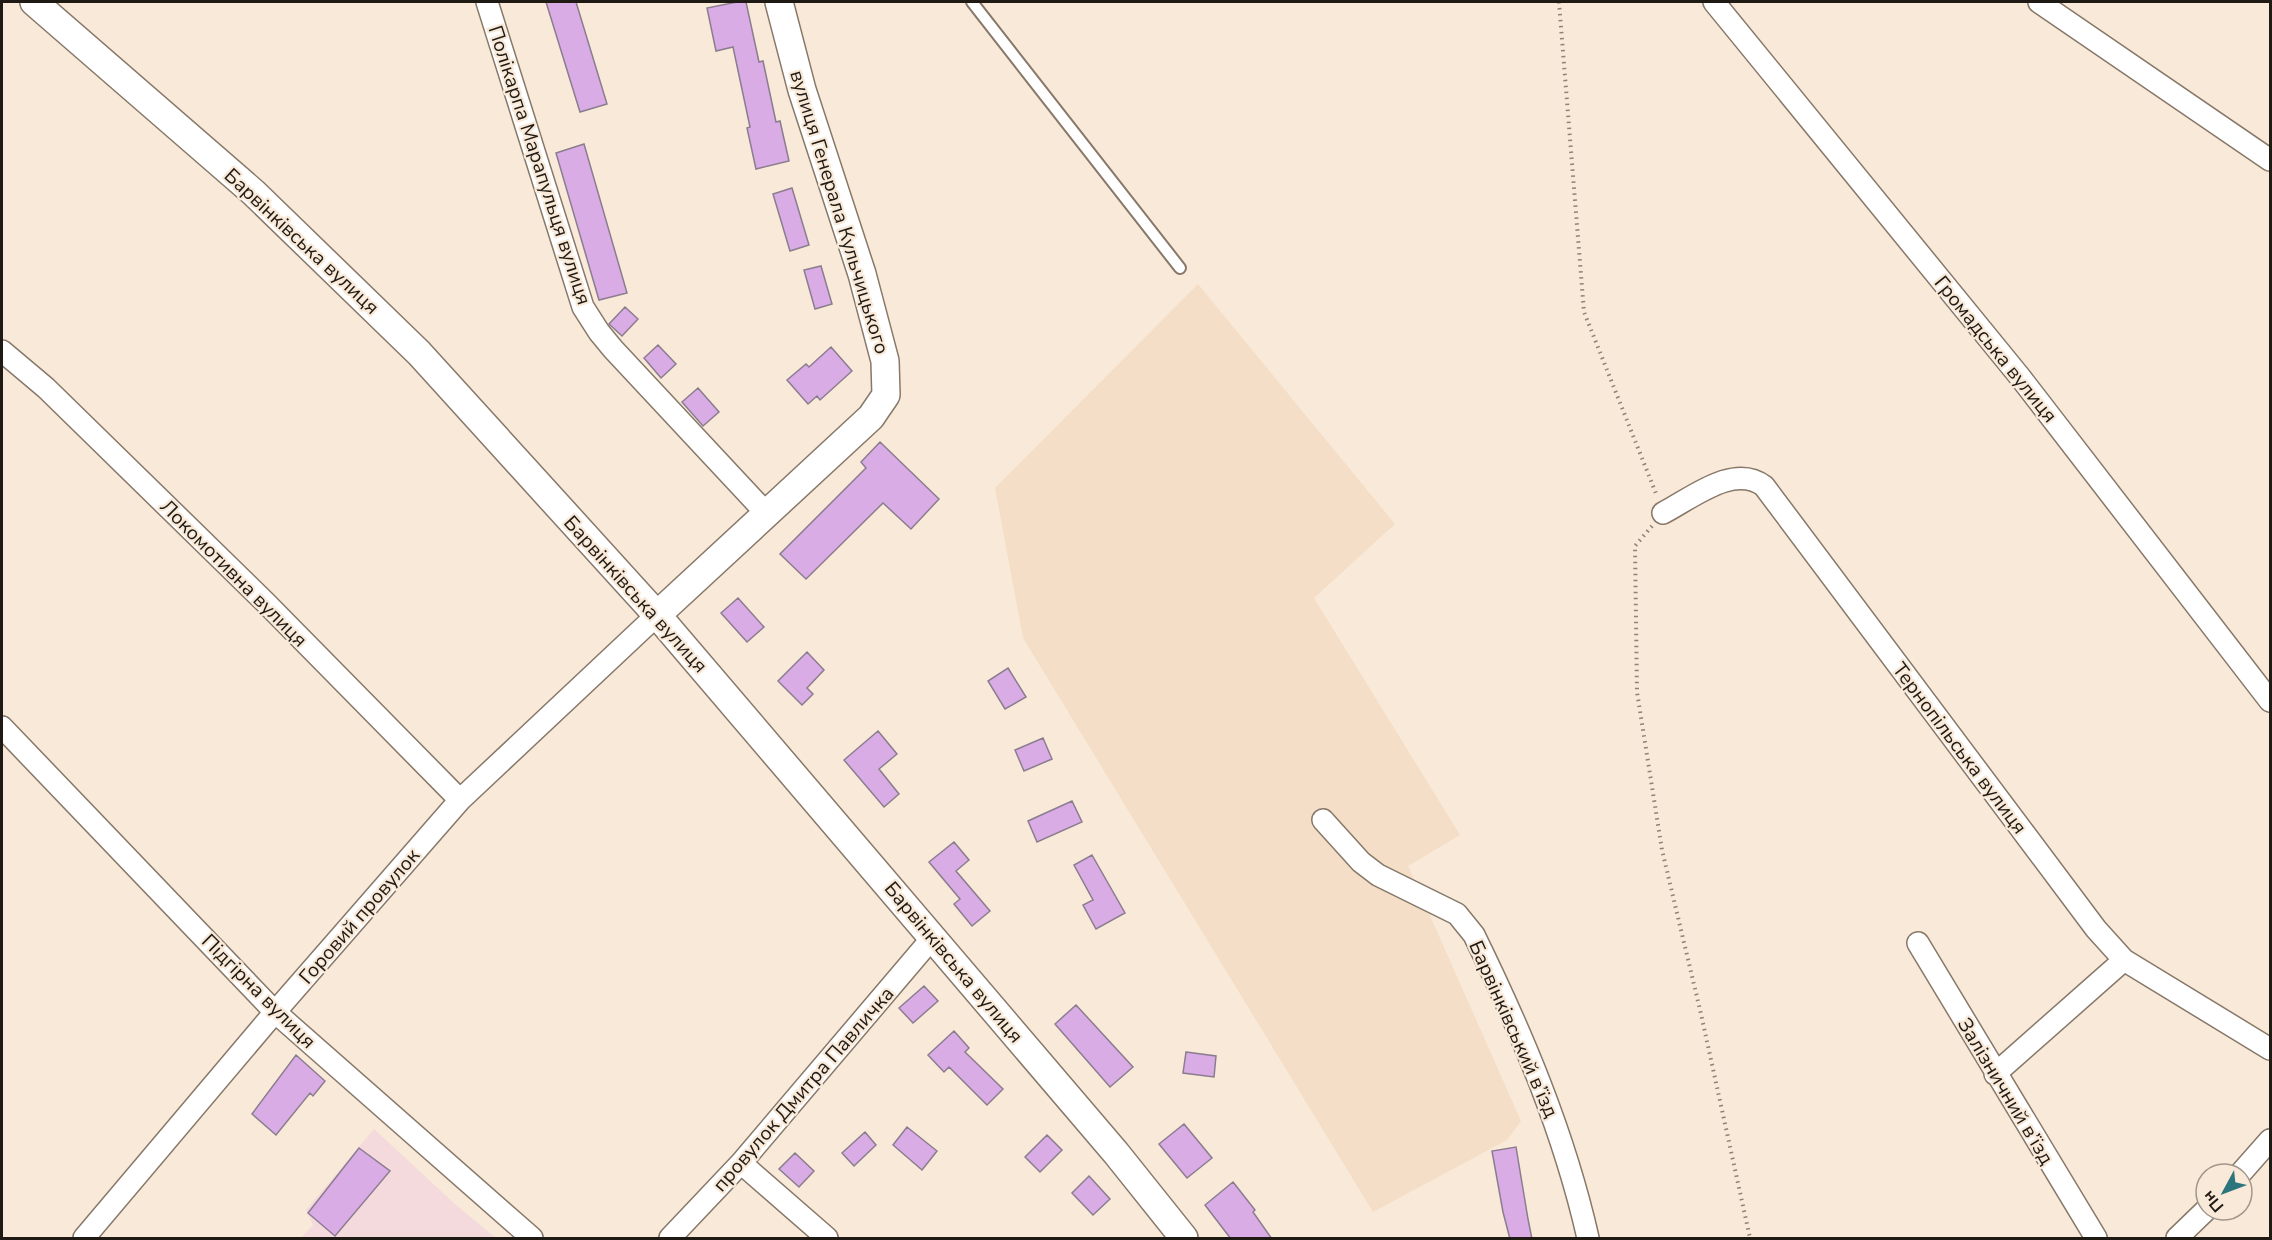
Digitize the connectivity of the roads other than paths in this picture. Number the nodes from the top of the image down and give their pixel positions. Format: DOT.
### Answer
graph roads {
  1 [pos="34,2"];
  2 [pos="487,2"];
  3 [pos="779,2"];
  4 [pos="972,2"];
  5 [pos="1714,2"];
  6 [pos="2039,2"];
  7 [pos="2271,160"];
  8 [pos="1180,268"];
  9 [pos="2,351"];
  10 [pos="766,513"];
  11 [pos="1663,513"];
  12 [pos="657,615"];
  13 [pos="2271,701"];
  14 [pos="2,727"];
  15 [pos="460,800"];
  16 [pos="1323,820"];
  17 [pos="933,937"];
  18 [pos="1918,943"];
  19 [pos="2124,960"];
  20 [pos="275,1012"];
  21 [pos="2271,1048"];
  22 [pos="1995,1074"];
  23 [pos="2271,1140"];
  24 [pos="2251,1162"];
  25 [pos="741,1163"];
  26 [pos="2194,1222"];
  27 [pos="84,1239"];
  28 [pos="532,1239"];
  29 [pos="670,1239"];
  30 [pos="827,1239"];
  31 [pos="1184,1239"];
  32 [pos="1588,1239"];
  33 [pos="2096,1239"];
  34 [pos="2177,1239"];
  1 -- 12 [label="street, Барвінківська вулиця"];
  2 -- 10 [label="street, Полікарпа Марапульця вулиця"];
  3 -- 10 [label="street, вулиця Генерала Кульчицького"];
  4 -- 8 [label="lane"];
  5 -- 13 [label="street, Громадська вулиця"];
  6 -- 7 [label="street"];
  9 -- 15 [label="street, Локомотивна вулиця"];
  10 -- 12 [label="street, вулиця Генерала Кульчицького"];
  11 -- 19 [label="street, Тернопільська вулиця"];
  12 -- 15 [label="street, Горовий провулок"];
  12 -- 17 [label="street, Барвінківська вулиця"];
  14 -- 20 [label="street, Підгірна вулиця"];
  15 -- 20 [label="street, Горовий провулок"];
  16 -- 32 [label="street, Барвінківський в’їзд"];
  17 -- 25 [label="street, провулок Дмитра Павличка"];
  17 -- 31 [label="street, Барвінківська вулиця"];
  18 -- 22 [label="street, Залізничний в’їзд"];
  19 -- 21 [label="street, Тернопільська вулиця"];
  19 -- 22 [label="street"];
  20 -- 27 [label="street, Горовий провулок"];
  20 -- 28 [label="street, Підгірна вулиця"];
  22 -- 33 [label="street, Залізничний в’їзд"];
  23 -- 24 [label="street"];
  25 -- 29 [label="street, провулок Дмитра Павличка"];
  25 -- 30 [label="street"];
  26 -- 34 [label="street"];
}
